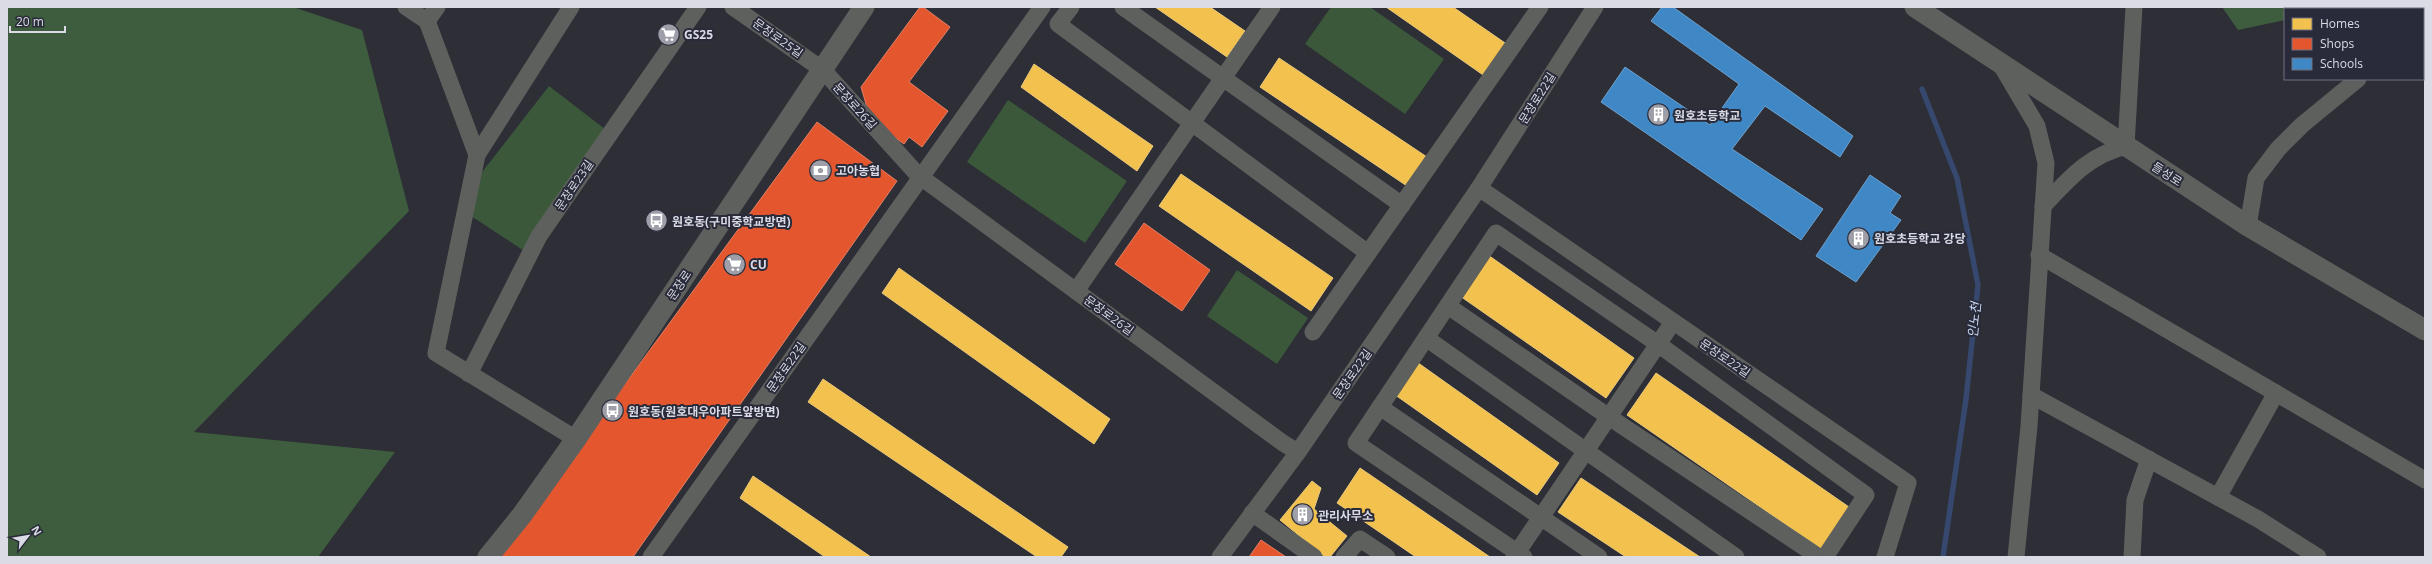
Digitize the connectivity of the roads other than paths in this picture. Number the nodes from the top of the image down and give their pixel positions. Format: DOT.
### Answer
graph roads {
  1 [pos="406,7"];
  2 [pos="571,7"];
  3 [pos="698,7"];
  4 [pos="733,7"];
  5 [pos="864,7"];
  6 [pos="1042,7"];
  7 [pos="1071,7"];
  8 [pos="1123,7"];
  9 [pos="1272,7"];
  10 [pos="1595,7"];
  11 [pos="1915,7"];
  12 [pos="2134,7"];
  13 [pos="1532,10"];
  14 [pos="432,14"];
  15 [pos="2001,65"];
  16 [pos="823,70"];
  17 [pos="1223,78"];
  18 [pos="2357,80"];
  19 [pos="1192,123"];
  20 [pos="2126,146"];
  21 [pos="477,155"];
  22 [pos="921,178"];
  23 [pos="1479,188"];
  24 [pos="1402,204"];
  25 [pos="2043,206"];
  26 [pos="2248,226"];
  27 [pos="1368,253"];
  28 [pos="2039,255"];
  29 [pos="1076,291"];
  30 [pos="1448,306"];
  31 [pos="1673,322"];
  32 [pos="2425,330"];
  33 [pos="1313,332"];
  34 [pos="1426,338"];
  35 [pos="1658,344"];
  36 [pos="469,374"];
  37 [pos="2276,393"];
  38 [pos="2031,395"];
  39 [pos="1380,407"];
  40 [pos="1609,417"];
  41 [pos="576,439"];
  42 [pos="1586,451"];
  43 [pos="1298,452"];
  44 [pos="2149,459"];
  45 [pos="2425,480"];
  46 [pos="2218,497"];
  47 [pos="1252,513"];
  48 [pos="1541,518"];
  49 [pos="1519,556"];
  50 [pos="488,557"];
  51 [pos="651,557"];
  52 [pos="1220,557"];
  53 [pos="1314,557"];
  54 [pos="1344,557"];
  55 [pos="1387,557"];
  56 [pos="1599,557"];
  57 [pos="1736,557"];
  58 [pos="1819,557"];
  59 [pos="1825,557"];
  60 [pos="1885,557"];
  61 [pos="2016,557"];
  62 [pos="2132,557"];
  63 [pos="2318,557"];
  1 -- 14 [label="street"];
  2 -- 21 [label="street"];
  3 -- 36 [label="street, 문장로23길"];
  4 -- 16 [label="street, 문장로25길"];
  5 -- 16 [label="street, 문장로"];
  6 -- 22 [label="street"];
  7 -- 19 [label="street"];
  8 -- 17 [label="street"];
  9 -- 17 [label="street"];
  10 -- 23 [label="street, 문장로22길"];
  11 -- 15 [label="street, 들성로"];
  12 -- 20 [label="street"];
  13 -- 24 [label="street"];
  14 -- 21 [label="street"];
  15 -- 20 [label="street, 들성로"];
  15 -- 25 [label="street"];
  16 -- 22 [label="street, 문장로26길"];
  16 -- 41 [label="street, 문장로"];
  17 -- 19 [label="street"];
  17 -- 24 [label="street"];
  18 -- 26 [label="street"];
  19 -- 27 [label="street"];
  19 -- 29 [label="street"];
  20 -- 25 [label="street"];
  20 -- 26 [label="street, 들성로"];
  21 -- 36 [label="street"];
  22 -- 29 [label="street, 문장로26길"];
  22 -- 51 [label="street, 문장로22길"];
  23 -- 31 [label="street, 문장로22길"];
  23 -- 43 [label="street, 문장로22길"];
  24 -- 27 [label="street"];
  25 -- 28 [label="street"];
  26 -- 32 [label="street, 들성로"];
  27 -- 33 [label="street"];
  28 -- 37 [label="street"];
  28 -- 38 [label="street"];
  29 -- 43 [label="street, 문장로26길"];
  30 -- 34 [label="street"];
  30 -- 35 [label="street"];
  30 -- 40 [label="street"];
  31 -- 35 [label="street"];
  31 -- 60 [label="street, 문장로22길"];
  34 -- 39 [label="street"];
  34 -- 42 [label="street"];
  35 -- 40 [label="street"];
  35 -- 59 [label="street"];
  36 -- 41 [label="street"];
  37 -- 45 [label="street"];
  37 -- 46 [label="street"];
  38 -- 44 [label="street"];
  38 -- 61 [label="street"];
  39 -- 48 [label="street"];
  39 -- 49 [label="street"];
  40 -- 42 [label="street"];
  40 -- 58 [label="street"];
  41 -- 50 [label="street, 문장로"];
  42 -- 48 [label="street"];
  42 -- 57 [label="street"];
  43 -- 47 [label="street, 문장로22길"];
  44 -- 46 [label="street"];
  44 -- 62 [label="street"];
  46 -- 63 [label="street"];
  47 -- 52 [label="street, 문장로22길"];
  47 -- 53 [label="street"];
  48 -- 49 [label="street"];
  48 -- 56 [label="street"];
  54 -- 55 [label="street"];
}
